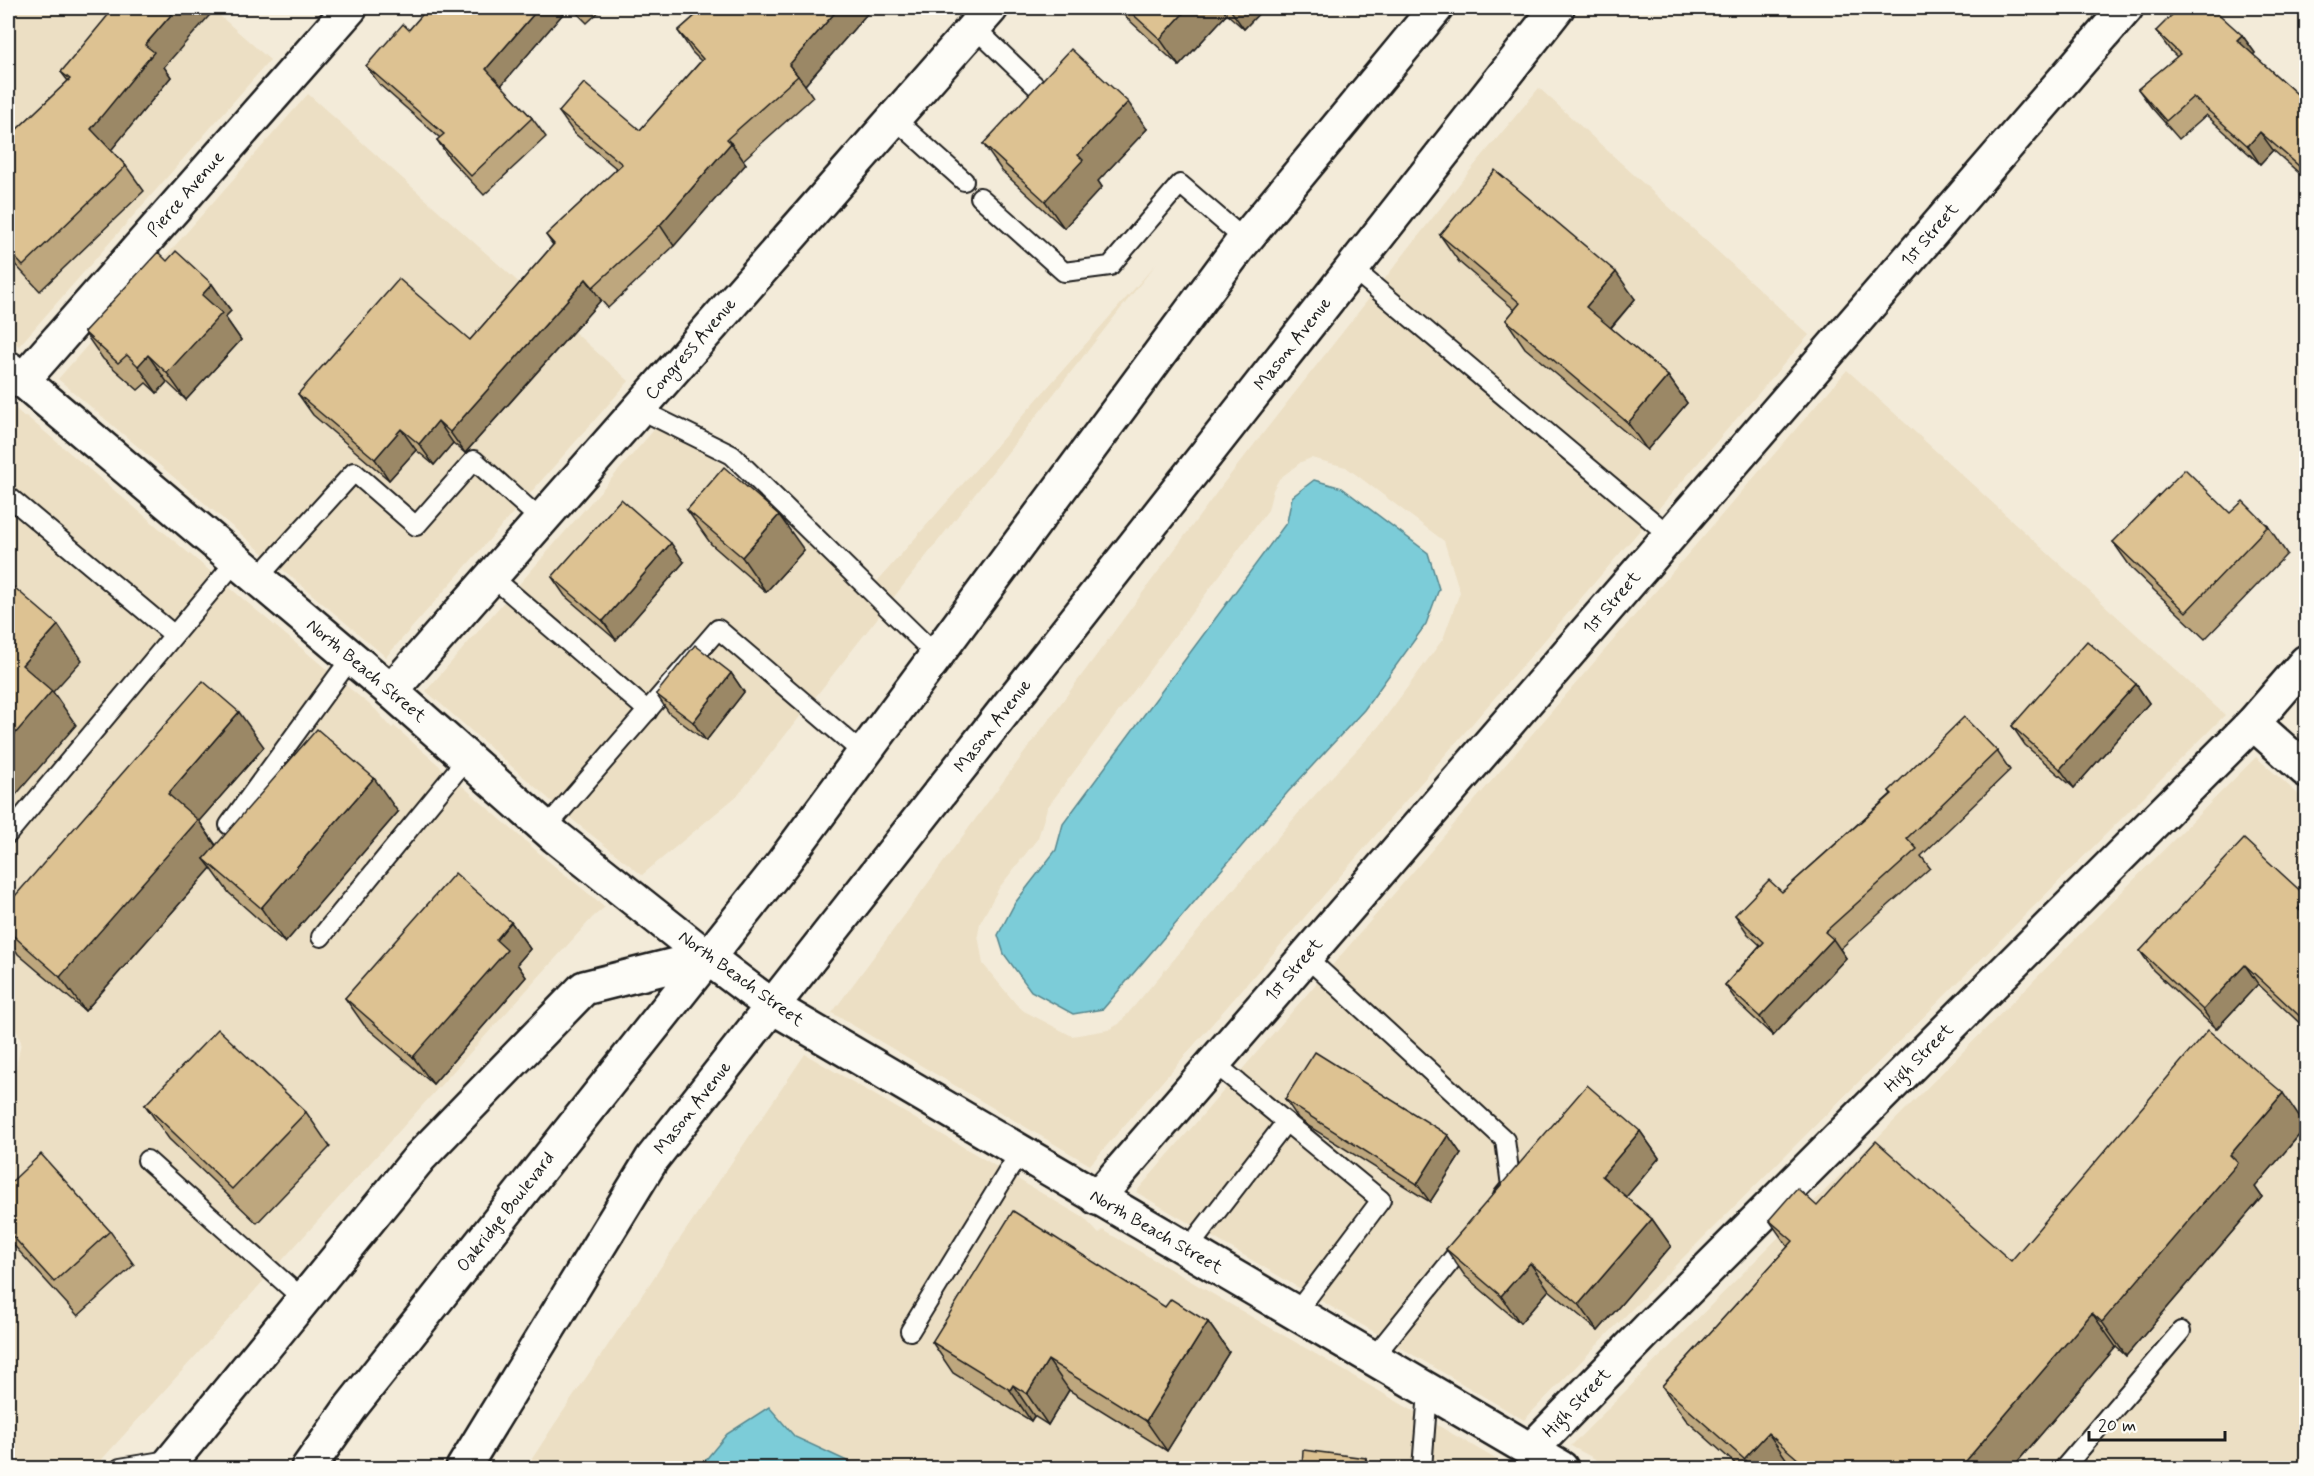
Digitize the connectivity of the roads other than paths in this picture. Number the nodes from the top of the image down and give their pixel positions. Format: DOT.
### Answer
graph roads {
  1 [pos="350,8"];
  2 [pos="1436,8"];
  3 [pos="1557,8"];
  4 [pos="2126,8"];
  5 [pos="983,17"];
  6 [pos="1050,100"];
  7 [pos="894,118"];
  8 [pos="964,181"];
  9 [pos="980,197"];
  10 [pos="1245,240"];
  11 [pos="1352,268"];
  12 [pos="12,373"];
  13 [pos="639,409"];
  14 [pos="8,496"];
  15 [pos="541,520"];
  16 [pos="1670,536"];
  17 [pos="247,570"];
  18 [pos="491,576"];
  19 [pos="174,634"];
  20 [pos="936,656"];
  21 [pos="351,658"];
  22 [pos="2307,662"];
  23 [pos="391,691"];
  24 [pos="648,711"];
  25 [pos="2253,723"];
  26 [pos="864,754"];
  27 [pos="467,758"];
  28 [pos="2307,770"];
  29 [pos="229,825"];
  30 [pos="546,828"];
  31 [pos="8,834"];
  32 [pos="321,937"];
  33 [pos="707,957"];
  34 [pos="1305,957"];
  35 [pos="773,1007"];
  36 [pos="1213,1062"];
  37 [pos="1286,1122"];
  38 [pos="1020,1152"];
  39 [pos="147,1160"];
  40 [pos="1097,1198"];
  41 [pos="1489,1214"];
  42 [pos="1474,1232"];
  43 [pos="1187,1250"];
  44 [pos="303,1299"];
  45 [pos="1295,1314"];
  46 [pos="910,1331"];
  47 [pos="2181,1331"];
  48 [pos="1372,1359"];
  49 [pos="1428,1392"];
  50 [pos="1530,1452"];
  51 [pos="170,1464"];
  52 [pos="120,1468"];
  53 [pos="308,1468"];
  54 [pos="463,1468"];
  55 [pos="1422,1468"];
  56 [pos="1561,1468"];
  57 [pos="2064,1468"];
  1 -- 12 [label="street, Pierce Avenue"];
  2 -- 10 [label="street"];
  3 -- 11 [label="street, Mason Avenue"];
  4 -- 16 [label="street, 1st Street"];
  5 -- 6 [label="lane"];
  5 -- 7 [label="street, Congress Avenue"];
  7 -- 8 [label="lane"];
  7 -- 13 [label="street, Congress Avenue"];
  9 -- 10 [label="lane"];
  10 -- 20 [label="street"];
  11 -- 16 [label="lane"];
  11 -- 35 [label="street, Mason Avenue"];
  12 -- 17 [label="street, North Beach Street"];
  13 -- 15 [label="street, Congress Avenue"];
  13 -- 20 [label="lane"];
  14 -- 19 [label="lane"];
  15 -- 17 [label="lane"];
  15 -- 18 [label="street, Congress Avenue"];
  16 -- 34 [label="street, 1st Street"];
  17 -- 19 [label="lane"];
  17 -- 21 [label="street, North Beach Street"];
  18 -- 23 [label="street, Congress Avenue"];
  18 -- 24 [label="lane"];
  19 -- 31 [label="lane"];
  20 -- 26 [label="street"];
  21 -- 23 [label="street, North Beach Street"];
  21 -- 29 [label="lane"];
  22 -- 25 [label="street, High Street"];
  23 -- 27 [label="street, North Beach Street"];
  24 -- 26 [label="lane"];
  24 -- 30 [label="lane"];
  25 -- 28 [label="street"];
  25 -- 50 [label="street, High Street"];
  26 -- 33 [label="street"];
  27 -- 30 [label="street, North Beach Street"];
  27 -- 32 [label="lane"];
  30 -- 33 [label="street, North Beach Street"];
  33 -- 35 [label="street, North Beach Street"];
  33 -- 44 [label="street"];
  33 -- 53 [label="street, Oakridge Boulevard"];
  34 -- 36 [label="street, 1st Street"];
  34 -- 41 [label="lane"];
  35 -- 38 [label="street, North Beach Street"];
  35 -- 54 [label="street, Mason Avenue"];
  36 -- 37 [label="lane"];
  36 -- 40 [label="street, 1st Street"];
  37 -- 43 [label="lane"];
  37 -- 45 [label="lane"];
  38 -- 40 [label="street, North Beach Street"];
  38 -- 46 [label="lane"];
  39 -- 44 [label="lane"];
  40 -- 43 [label="street, North Beach Street"];
  42 -- 48 [label="lane"];
  43 -- 45 [label="street, North Beach Street"];
  44 -- 51 [label="street"];
  45 -- 48 [label="street, North Beach Street"];
  47 -- 57 [label="lane"];
  48 -- 49 [label="street, North Beach Street"];
  49 -- 50 [label="street, North Beach Street"];
  49 -- 55 [label="lane"];
  50 -- 56 [label="street, North Beach Street"];
  51 -- 52 [label="lane"];
}
